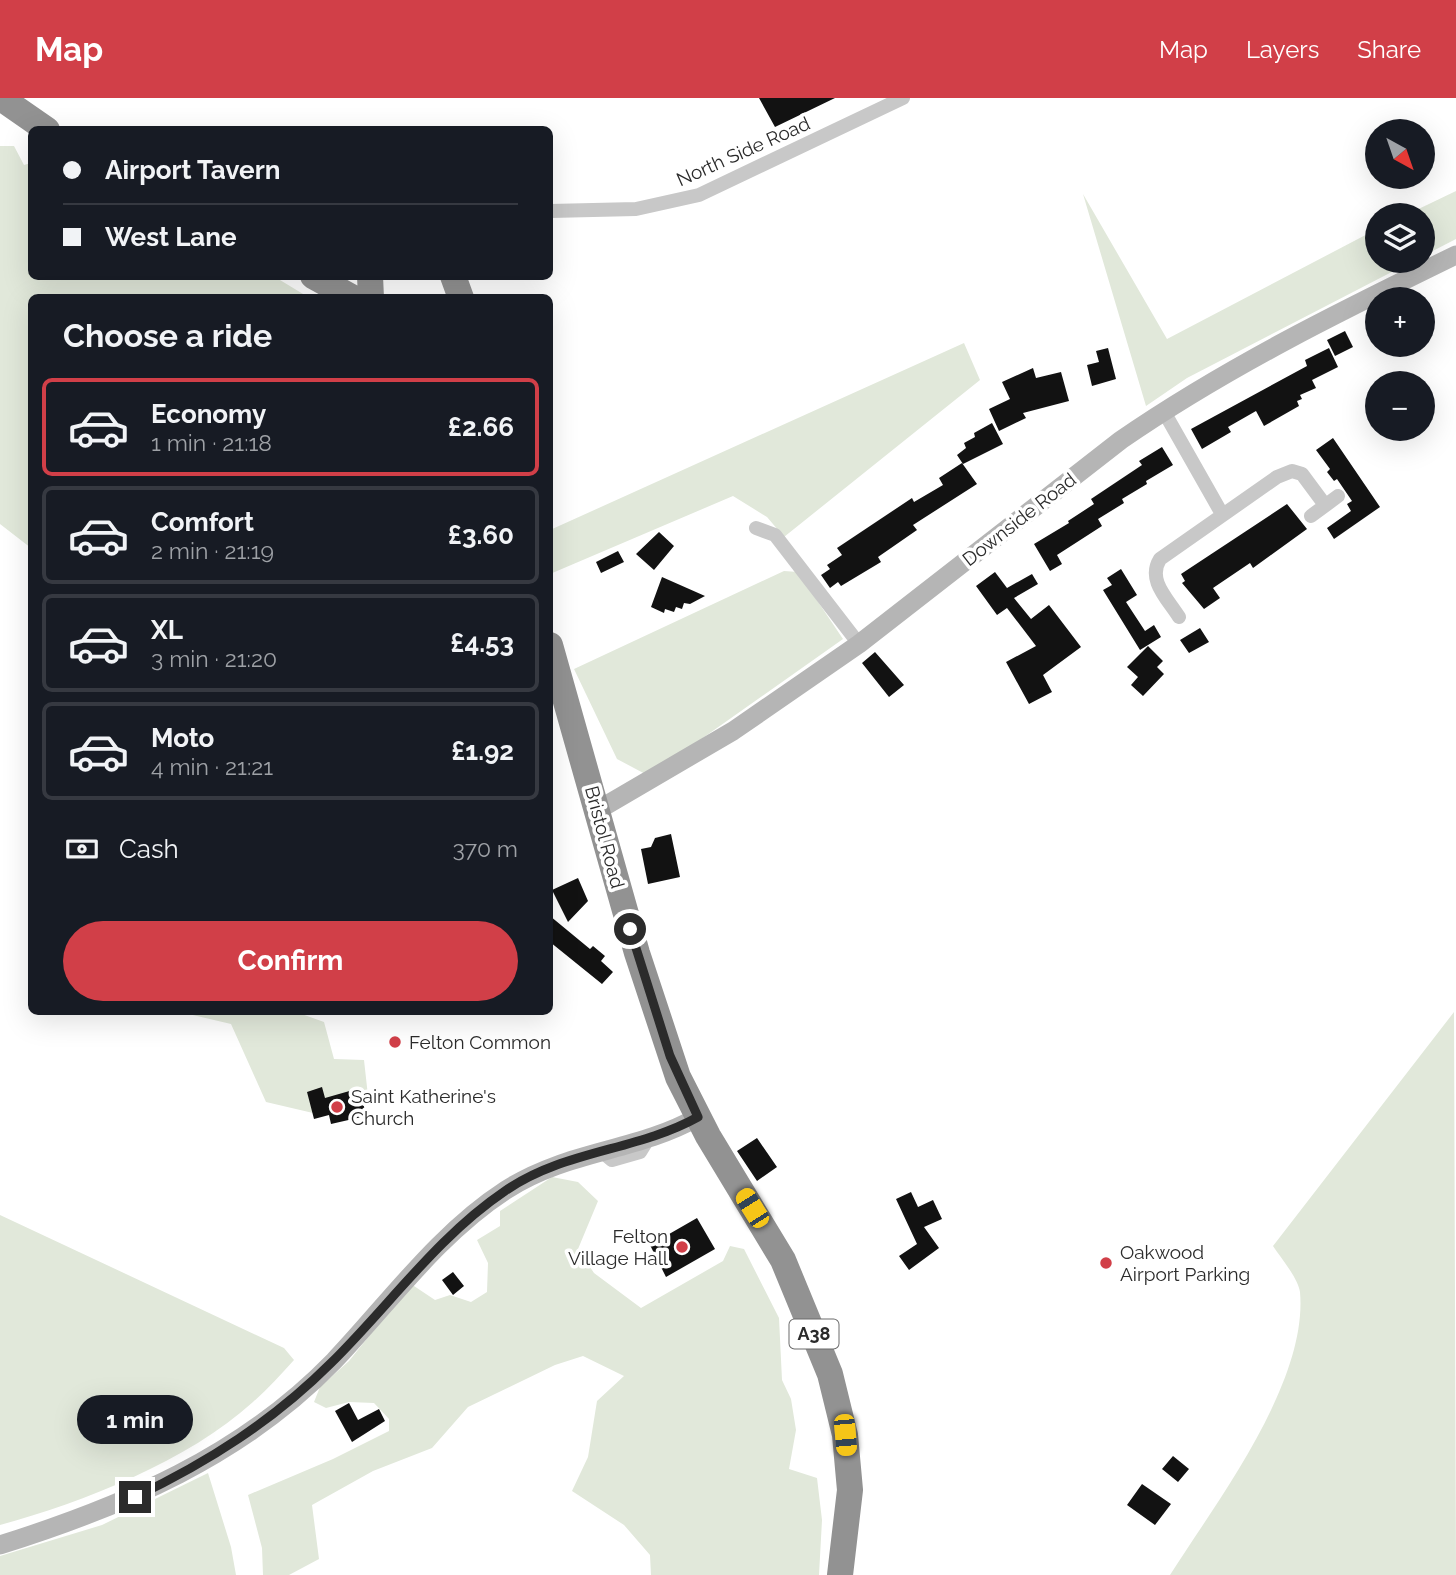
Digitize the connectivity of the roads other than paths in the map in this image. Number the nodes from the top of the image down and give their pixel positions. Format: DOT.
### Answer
graph roads {
  1 [pos="1,98"];
  2 [pos="903,98"];
  3 [pos="41,126"];
  4 [pos="553,211"];
  5 [pos="1456,255"];
  6 [pos="320,280"];
  7 [pos="346,294"];
  8 [pos="1163,411"];
  9 [pos="1338,496"];
  10 [pos="1325,505"];
  11 [pos="1223,514"];
  12 [pos="1311,516"];
  13 [pos="756,528"];
  14 [pos="1179,617"];
  15 [pos="859,644"];
  16 [pos="553,655"];
  17 [pos="598,810"];
  18 [pos="698,1117"];
  19 [pos="0,1545"];
  20 [pos="840,1575"];
  1 -- 3 [label="highway"];
  2 -- 4 [label="street, North Side Road"];
  5 -- 8 [label="street, Downside Road"];
  6 -- 7 [label="highway"];
  8 -- 11 [label="street"];
  8 -- 15 [label="street, Downside Road"];
  9 -- 10 [label="street"];
  10 -- 11 [label="street"];
  10 -- 12 [label="street"];
  11 -- 14 [label="street"];
  13 -- 15 [label="street"];
  15 -- 17 [label="street, Downside Road"];
  16 -- 17 [label="highway, Bristol Road / A38"];
  17 -- 18 [label="highway, Bristol Road / A38"];
  18 -- 19 [label="street"];
  18 -- 20 [label="highway, Bristol Road / A38"];
}
